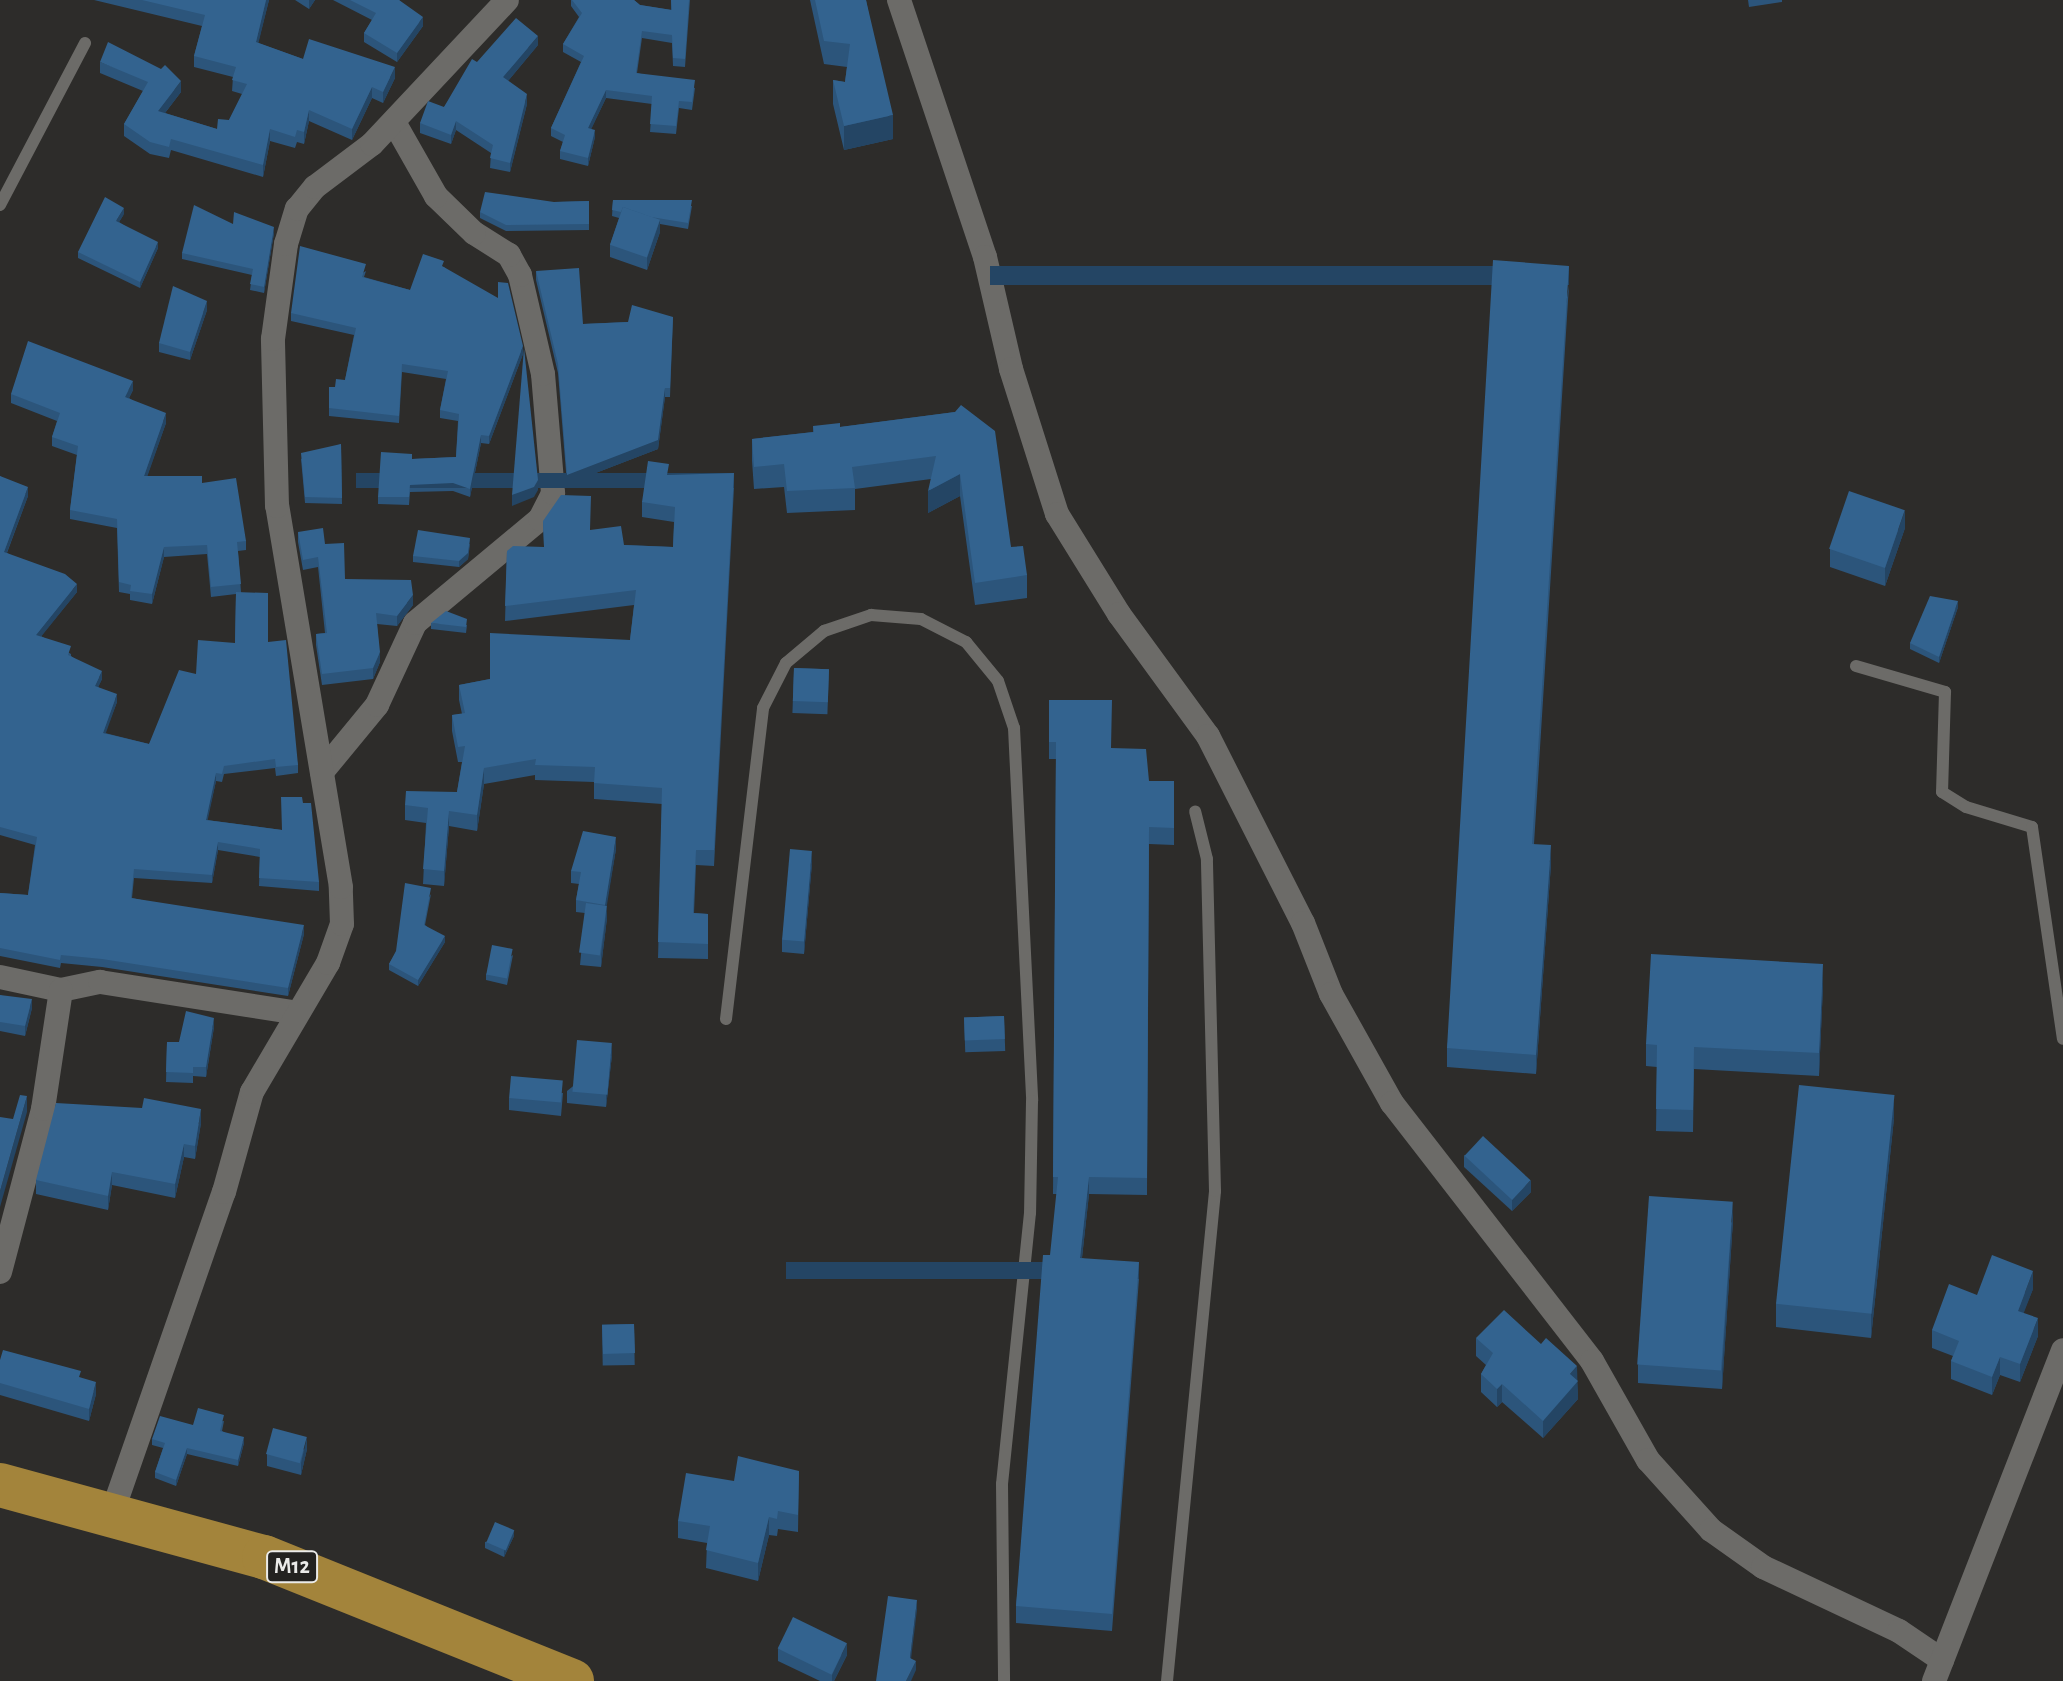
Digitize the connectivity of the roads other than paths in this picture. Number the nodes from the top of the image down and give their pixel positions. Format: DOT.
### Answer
graph roads {
  1 [pos="507,0"];
  2 [pos="899,0"];
  3 [pos="85,43"];
  4 [pos="394,122"];
  5 [pos="0,205"];
  6 [pos="1856,666"];
  7 [pos="322,772"];
  8 [pos="1195,811"];
  9 [pos="0,977"];
  10 [pos="61,990"];
  11 [pos="298,1013"];
  12 [pos="726,1019"];
  13 [pos="2063,1039"];
  14 [pos="0,1272"];
  15 [pos="2063,1350"];
  16 [pos="0,1485"];
  17 [pos="112,1513"];
  18 [pos="1938,1670"];
  19 [pos="572,1681"];
  20 [pos="1004,1681"];
  21 [pos="1167,1681"];
  1 -- 4 [label="street"];
  2 -- 18 [label="street"];
  3 -- 5 [label="lane"];
  4 -- 7 [label="street"];
  4 -- 7 [label="street"];
  6 -- 13 [label="lane"];
  7 -- 11 [label="street"];
  8 -- 21 [label="lane"];
  9 -- 10 [label="street"];
  10 -- 11 [label="street"];
  10 -- 14 [label="street"];
  11 -- 17 [label="street"];
  12 -- 20 [label="lane"];
  15 -- 18 [label="street"];
  16 -- 17 [label="highway, M12"];
  17 -- 19 [label="highway, M12"];
}
